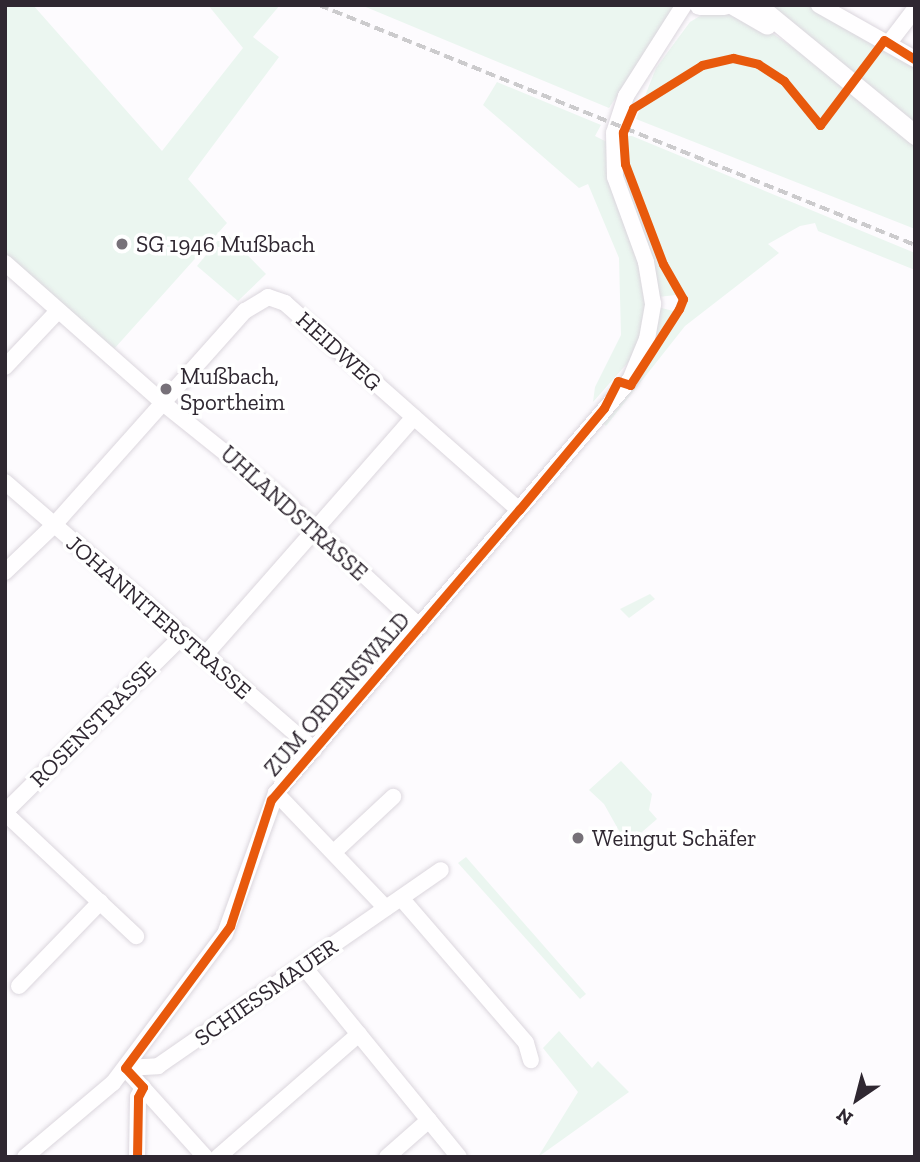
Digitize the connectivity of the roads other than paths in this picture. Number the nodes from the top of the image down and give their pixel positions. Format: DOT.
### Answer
graph roads {
  1 [pos="684,5"];
  2 [pos="733,5"];
  3 [pos="757,5"];
  4 [pos="819,5"];
  5 [pos="709,6"];
  6 [pos="915,9"];
  7 [pos="889,43"];
  8 [pos="809,51"];
  9 [pos="915,59"];
  10 [pos="644,70"];
  11 [pos="915,135"];
  12 [pos="5,263"];
  13 [pos="58,311"];
  14 [pos="5,367"];
  15 [pos="163,403"];
  16 [pos="414,417"];
  17 [pos="5,482"];
  18 [pos="519,510"];
  19 [pos="54,525"];
  20 [pos="315,529"];
  21 [pos="5,572"];
  22 [pos="420,627"];
  23 [pos="181,637"];
  24 [pos="204,656"];
  25 [pos="314,750"];
  26 [pos="276,793"];
  27 [pos="393,797"];
  28 [pos="5,813"];
  29 [pos="334,852"];
  30 [pos="441,870"];
  31 [pos="401,898"];
  32 [pos="100,902"];
  33 [pos="386,908"];
  34 [pos="136,936"];
  35 [pos="304,967"];
  36 [pos="19,986"];
  37 [pos="359,1034"];
  38 [pos="531,1060"];
  39 [pos="125,1068"];
  40 [pos="143,1087"];
  41 [pos="429,1119"];
  42 [pos="24,1157"];
  43 [pos="137,1157"];
  44 [pos="205,1157"];
  45 [pos="218,1157"];
  46 [pos="387,1157"];
  47 [pos="459,1157"];
  1 -- 10 [label="street, ZUM ORDENSWALD"];
  2 -- 8 [label="main road"];
  3 -- 8 [label="main road"];
  4 -- 7 [label="street"];
  5 -- 10 [label="street, ZUM ORDENSWALD"];
  6 -- 7 [label="street"];
  7 -- 9 [label="street"];
  8 -- 11 [label="main road"];
  10 -- 18 [label="street, ZUM ORDENSWALD"];
  12 -- 13 [label="street, UHLANDSTRASSE"];
  13 -- 14 [label="street"];
  13 -- 15 [label="street, UHLANDSTRASSE"];
  15 -- 16 [label="street, HEIDWEG"];
  15 -- 19 [label="street"];
  15 -- 20 [label="street, UHLANDSTRASSE"];
  16 -- 18 [label="street, HEIDWEG"];
  16 -- 20 [label="street"];
  17 -- 19 [label="street, JOHANNITERSTRASSE"];
  18 -- 22 [label="street, ZUM ORDENSWALD"];
  19 -- 21 [label="street"];
  19 -- 23 [label="street, JOHANNITERSTRASSE"];
  20 -- 22 [label="street, UHLANDSTRASSE"];
  20 -- 24 [label="street"];
  22 -- 25 [label="street, ZUM ORDENSWALD"];
  23 -- 24 [label="street, JOHANNITERSTRASSE"];
  23 -- 28 [label="street, ROSENSTRASSE"];
  24 -- 25 [label="street, JOHANNITERSTRASSE"];
  25 -- 26 [label="street, ZUM ORDENSWALD"];
  26 -- 29 [label="street"];
  26 -- 39 [label="street, ZUM ORDENSWALD"];
  27 -- 29 [label="street"];
  28 -- 32 [label="street"];
  29 -- 33 [label="street"];
  30 -- 31 [label="street, SCHIESSMAUER"];
  31 -- 33 [label="street, SCHIESSMAUER"];
  31 -- 38 [label="street"];
  32 -- 34 [label="street"];
  32 -- 36 [label="street"];
  33 -- 35 [label="street, SCHIESSMAUER"];
  35 -- 37 [label="street"];
  35 -- 39 [label="street, SCHIESSMAUER"];
  37 -- 41 [label="street"];
  37 -- 45 [label="street"];
  39 -- 40 [label="street"];
  39 -- 42 [label="street, ZUM ORDENSWALD"];
  40 -- 43 [label="street"];
  40 -- 44 [label="street"];
  41 -- 46 [label="street"];
  41 -- 47 [label="street"];
}
